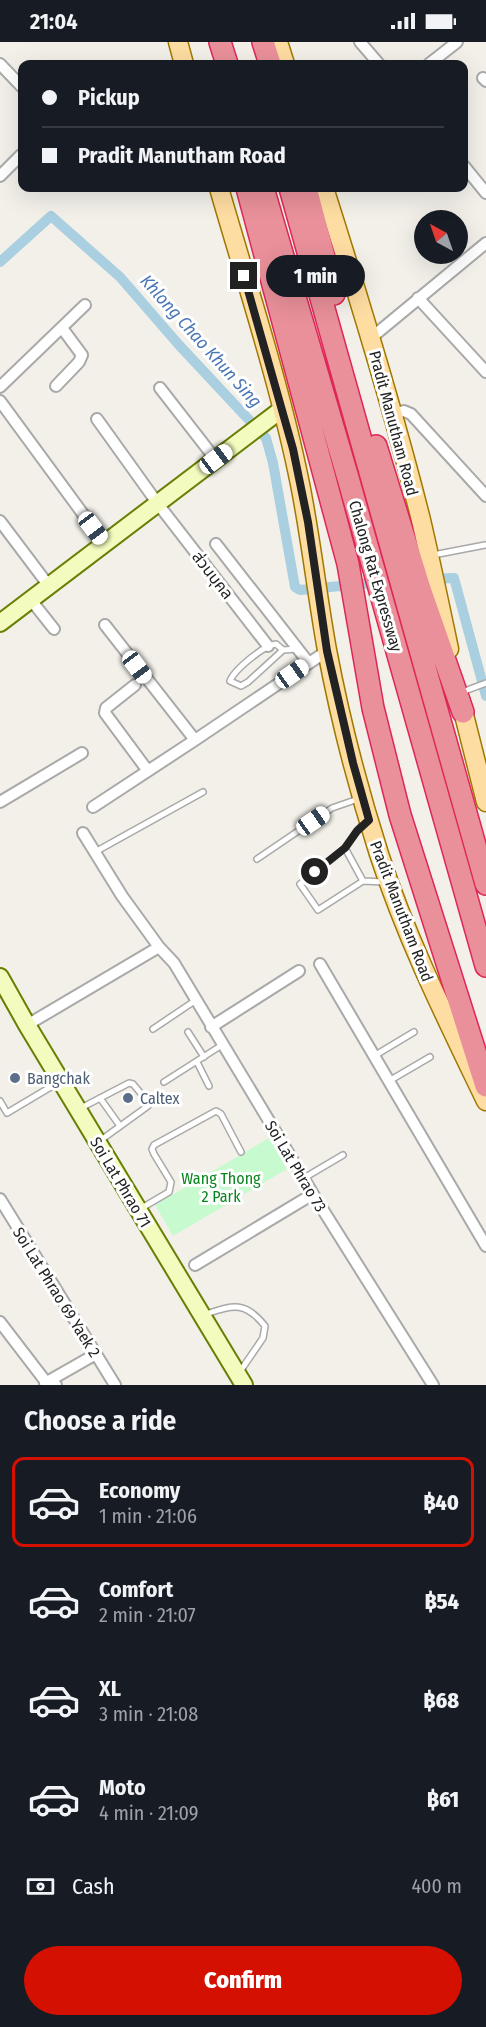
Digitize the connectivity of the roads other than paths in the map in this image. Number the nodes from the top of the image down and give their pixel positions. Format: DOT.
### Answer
graph roads {
  1 [pos="177,42"];
  2 [pos="207,42"];
  3 [pos="220,42"];
  4 [pos="249,42"];
  5 [pos="263,42"];
  6 [pos="278,42"];
  7 [pos="360,42"];
  8 [pos="457,42"];
  9 [pos="183,60"];
  10 [pos="212,60"];
  11 [pos="226,60"];
  12 [pos="254,60"];
  13 [pos="269,60"];
  14 [pos="284,60"];
  15 [pos="376,60"];
  16 [pos="434,60"];
  17 [pos="0,64"];
  18 [pos="18,83"];
  19 [pos="18,158"];
  20 [pos="468,171"];
  21 [pos="0,176"];
  22 [pos="220,192"];
  23 [pos="248,192"];
  24 [pos="265,192"];
  25 [pos="291,192"];
  26 [pos="307,192"];
  27 [pos="325,192"];
  28 [pos="486,193"];
  29 [pos="485,245"];
  30 [pos="418,298"];
  31 [pos="85,306"];
  32 [pos="62,328"];
  33 [pos="371,338"];
  34 [pos="486,372"];
  35 [pos="56,386"];
  36 [pos="0,387"];
  37 [pos="160,388"];
  38 [pos="0,401"];
  39 [pos="282,409"];
  40 [pos="392,414"];
  41 [pos="97,419"];
  42 [pos="216,459"];
  43 [pos="486,496"];
  44 [pos="158,504"];
  45 [pos="0,521"];
  46 [pos="105,544"];
  47 [pos="216,544"];
  48 [pos="485,545"];
  49 [pos="431,571"];
  50 [pos="49,586"];
  51 [pos="31,600"];
  52 [pos="0,623"];
  53 [pos="105,625"];
  54 [pos="54,629"];
  55 [pos="268,646"];
  56 [pos="297,648"];
  57 [pos="283,650"];
  58 [pos="327,651"];
  59 [pos="308,662"];
  60 [pos="486,683"];
  61 [pos="135,685"];
  62 [pos="460,702"];
  63 [pos="195,740"];
  64 [pos="82,753"];
  65 [pos="148,771"];
  66 [pos="203,792"];
  67 [pos="362,797"];
  68 [pos="0,802"];
  69 [pos="486,802"];
  70 [pos="93,807"];
  71 [pos="369,820"];
  72 [pos="83,833"];
  73 [pos="345,848"];
  74 [pos="94,852"];
  75 [pos="257,859"];
  76 [pos="363,881"];
  77 [pos="389,883"];
  78 [pos="486,885"];
  79 [pos="159,947"];
  80 [pos="320,964"];
  81 [pos="486,966"];
  82 [pos="299,971"];
  83 [pos="0,977"];
  84 [pos="196,1000"];
  85 [pos="27,1025"];
  86 [pos="211,1027"];
  87 [pos="153,1029"];
  88 [pos="188,1032"];
  89 [pos="414,1032"];
  90 [pos="222,1045"];
  91 [pos="374,1056"];
  92 [pos="204,1057"];
  93 [pos="430,1057"];
  94 [pos="197,1062"];
  95 [pos="60,1081"];
  96 [pos="389,1081"];
  97 [pos="164,1082"];
  98 [pos="209,1086"];
  99 [pos="486,1086"];
  100 [pos="100,1098"];
  101 [pos="0,1101"];
  102 [pos="486,1101"];
  103 [pos="78,1110"];
  104 [pos="120,1126"];
  105 [pos="97,1142"];
  106 [pos="241,1152"];
  107 [pos="343,1155"];
  108 [pos="304,1178"];
  109 [pos="313,1194"];
  110 [pos="0,1198"];
  111 [pos="138,1210"];
  112 [pos="486,1245"];
  113 [pos="195,1265"];
  114 [pos="201,1315"];
  115 [pos="0,1322"];
  116 [pos="96,1354"];
  117 [pos="241,1380"];
  118 [pos="48,1384"];
  119 [pos="115,1385"];
  120 [pos="433,1385"];
  1 -- 9 [label="main road"];
  2 -- 10 [label="highway"];
  3 -- 11 [label="highway"];
  4 -- 12 [label="highway"];
  5 -- 13 [label="highway"];
  6 -- 14 [label="main road"];
  7 -- 15 [label="street"];
  8 -- 16 [label="street"];
  17 -- 18 [label="street"];
  19 -- 21 [label="street"];
  20 -- 28 [label="street"];
  22 -- 39 [label="main road, Pradit Manutham Road"];
  23 -- 99 [label="highway"];
  24 -- 81 [label="highway, Chalong Rat Expressway"];
  25 -- 78 [label="highway, Chalong Rat Expressway"];
  26 -- 49 [label="highway"];
  27 -- 33 [label="main road, Pradit Manutham Road"];
  29 -- 30 [label="street"];
  30 -- 33 [label="street"];
  30 -- 34 [label="street"];
  31 -- 32 [label="street"];
  32 -- 35 [label="street"];
  32 -- 36 [label="street"];
  33 -- 40 [label="main road, Pradit Manutham Road"];
  37 -- 42 [label="street"];
  38 -- 46 [label="street"];
  39 -- 42 [label="street"];
  39 -- 58 [label="main road, Pradit Manutham Road"];
  40 -- 43 [label="street"];
  40 -- 49 [label="main road, Pradit Manutham Road"];
  41 -- 44 [label="street, ส่วนบุคล"];
  42 -- 44 [label="street"];
  44 -- 46 [label="street"];
  44 -- 55 [label="street, ส่วนบุคล"];
  45 -- 50 [label="street"];
  46 -- 50 [label="street"];
  47 -- 56 [label="street"];
  48 -- 49 [label="lane"];
  49 -- 62 [label="highway"];
  50 -- 51 [label="street"];
  51 -- 52 [label="street"];
  51 -- 54 [label="street"];
  53 -- 63 [label="street"];
  55 -- 57 [label="lane"];
  55 -- 57 [label="lane"];
  56 -- 57 [label="lane"];
  56 -- 59 [label="street"];
  58 -- 59 [label="street"];
  58 -- 67 [label="main road, Pradit Manutham Road"];
  59 -- 63 [label="street"];
  60 -- 62 [label="lane"];
  61 -- 65 [label="street"];
  62 -- 69 [label="main road"];
  63 -- 65 [label="street"];
  64 -- 68 [label="street"];
  65 -- 70 [label="street"];
  66 -- 74 [label="lane"];
  67 -- 71 [label="main road, Pradit Manutham Road"];
  67 -- 75 [label="lane"];
  71 -- 73 [label="lane"];
  71 -- 77 [label="main road, Pradit Manutham Road"];
  72 -- 74 [label="street, Soi Lat Phrao 73"];
  73 -- 76 [label="lane"];
  73 -- 76 [label="lane"];
  74 -- 79 [label="street, Soi Lat Phrao 73"];
  76 -- 77 [label="lane"];
  77 -- 102 [label="main road, Pradit Manutham Road"];
  79 -- 84 [label="street, Soi Lat Phrao 73"];
  79 -- 85 [label="street"];
  80 -- 91 [label="street"];
  82 -- 86 [label="street"];
  83 -- 85 [label="street, Soi Lat Phrao 71"];
  84 -- 86 [label="street, Soi Lat Phrao 73"];
  84 -- 87 [label="lane"];
  85 -- 95 [label="street, Soi Lat Phrao 71"];
  86 -- 90 [label="street, Soi Lat Phrao 73"];
  88 -- 92 [label="lane"];
  89 -- 91 [label="lane"];
  90 -- 92 [label="lane"];
  90 -- 108 [label="street, Soi Lat Phrao 73"];
  91 -- 96 [label="street"];
  92 -- 94 [label="lane"];
  93 -- 96 [label="lane"];
  94 -- 97 [label="lane"];
  94 -- 98 [label="lane"];
  95 -- 101 [label="lane"];
  95 -- 103 [label="street, Soi Lat Phrao 71"];
  96 -- 112 [label="street"];
  100 -- 103 [label="lane"];
  100 -- 104 [label="lane"];
  100 -- 104 [label="lane"];
  103 -- 105 [label="street, Soi Lat Phrao 71"];
  104 -- 105 [label="lane"];
  105 -- 111 [label="street, Soi Lat Phrao 71"];
  106 -- 111 [label="lane"];
  107 -- 108 [label="lane"];
  108 -- 109 [label="street, Soi Lat Phrao 73"];
  109 -- 113 [label="street"];
  109 -- 120 [label="street, Soi Lat Phrao 73"];
  110 -- 116 [label="street, Soi Lat Phrao 69 Yaek 2"];
  111 -- 114 [label="street, Soi Lat Phrao 71"];
  114 -- 117 [label="street, Soi Lat Phrao 71"];
  114 -- 117 [label="lane"];
  115 -- 118 [label="street"];
  116 -- 118 [label="street"];
  116 -- 119 [label="street, Soi Lat Phrao 69 Yaek 2"];
}
